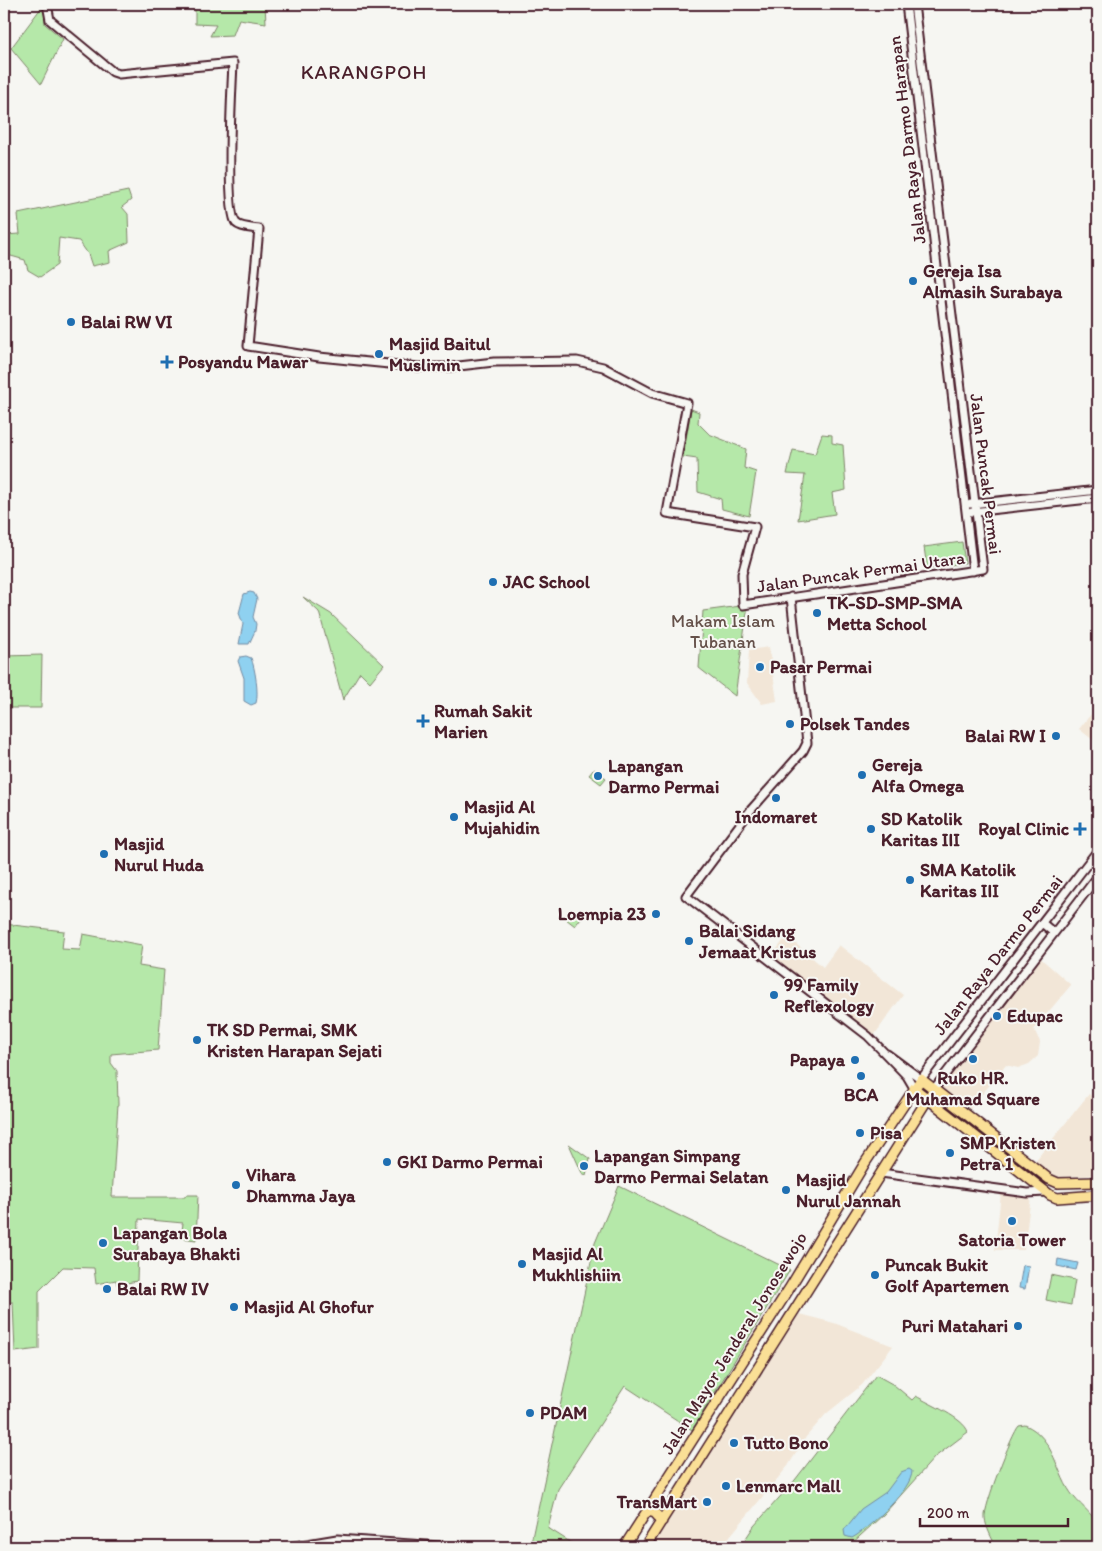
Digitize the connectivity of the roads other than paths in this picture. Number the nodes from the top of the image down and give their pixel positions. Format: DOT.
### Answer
graph roads {
  1 [pos="48,4"];
  2 [pos="906,4"];
  3 [pos="914,4"];
  4 [pos="959,382"];
  5 [pos="952,391"];
  6 [pos="1098,490"];
  7 [pos="1098,498"];
  8 [pos="965,504"];
  9 [pos="975,504"];
  10 [pos="975,512"];
  11 [pos="966,513"];
  12 [pos="983,570"];
  13 [pos="973,571"];
  14 [pos="791,597"];
  15 [pos="1098,850"];
  16 [pos="1098,876"];
  17 [pos="1042,923"];
  18 [pos="1054,933"];
  19 [pos="886,1053"];
  20 [pos="920,1079"];
  21 [pos="914,1088"];
  22 [pos="934,1089"];
  23 [pos="928,1098"];
  24 [pos="881,1173"];
  25 [pos="1098,1182"];
  26 [pos="1045,1192"];
  27 [pos="1098,1195"];
  28 [pos="796,1277"];
  29 [pos="809,1288"];
  30 [pos="775,1311"];
  31 [pos="789,1320"];
  32 [pos="684,1453"];
  33 [pos="698,1464"];
  34 [pos="647,1511"];
  35 [pos="662,1521"];
  36 [pos="289,1547"];
  37 [pos="455,1547"];
  38 [pos="624,1547"];
  39 [pos="645,1547"];
  1 -- 14 [label="street, Jalan Puncak Permai Utara"];
  2 -- 5 [label="street, Jalan Raya Darmo Harapan"];
  3 -- 4 [label="street, Jalan Raya Darmo Harapan"];
  4 -- 9 [label="street, Jalan Puncak Permai"];
  5 -- 8 [label="street, Jalan Puncak Permai"];
  6 -- 9 [label="street"];
  7 -- 10 [label="street"];
  8 -- 9 [label="street"];
  8 -- 11 [label="street, Jalan Puncak Permai"];
  9 -- 10 [label="street, Jalan Puncak Permai"];
  10 -- 11 [label="street"];
  10 -- 12 [label="street, Jalan Puncak Permai"];
  11 -- 13 [label="street, Jalan Puncak Permai"];
  12 -- 13 [label="street, Jalan Puncak Permai Utara"];
  13 -- 14 [label="street, Jalan Puncak Permai Utara"];
  14 -- 19 [label="street"];
  15 -- 17 [label="street, Jalan Raya Darmo Permai"];
  16 -- 18 [label="street, Jalan Raya Darmo Permai"];
  17 -- 18 [label="street"];
  17 -- 20 [label="street, Jalan Raya Darmo Permai"];
  18 -- 22 [label="street, Jalan Raya Darmo Permai"];
  19 -- 20 [label="street"];
  19 -- 21 [label="street"];
  20 -- 21 [label="main road, Jalan Mayor Jenderal Jonosewojo"];
  20 -- 22 [label="main road"];
  21 -- 23 [label="main road"];
  21 -- 28 [label="main road, Jalan Mayor Jenderal Jonosewojo"];
  22 -- 23 [label="main road, Jalan Mayor Jenderal Jonosewojo"];
  22 -- 25 [label="main road"];
  23 -- 24 [label="main road, Jalan Mayor Jenderal Jonosewojo"];
  23 -- 26 [label="main road"];
  24 -- 26 [label="street"];
  24 -- 29 [label="main road, Jalan Mayor Jenderal Jonosewojo"];
  26 -- 27 [label="main road"];
  28 -- 29 [label="main road"];
  28 -- 30 [label="main road, Jalan Mayor Jenderal Jonosewojo"];
  29 -- 31 [label="main road, Jalan Mayor Jenderal Jonosewojo"];
  30 -- 31 [label="main road"];
  30 -- 32 [label="main road, Jalan Mayor Jenderal Jonosewojo"];
  31 -- 33 [label="main road, Jalan Mayor Jenderal Jonosewojo"];
  32 -- 33 [label="main road"];
  32 -- 34 [label="main road, Jalan Mayor Jenderal Jonosewojo"];
  33 -- 35 [label="main road, Jalan Mayor Jenderal Jonosewojo"];
  34 -- 35 [label="main road"];
  34 -- 38 [label="main road, Jalan Mayor Jenderal Jonosewojo"];
  35 -- 39 [label="main road, Jalan Mayor Jenderal Jonosewojo"];
  36 -- 37 [label="street"];
}
